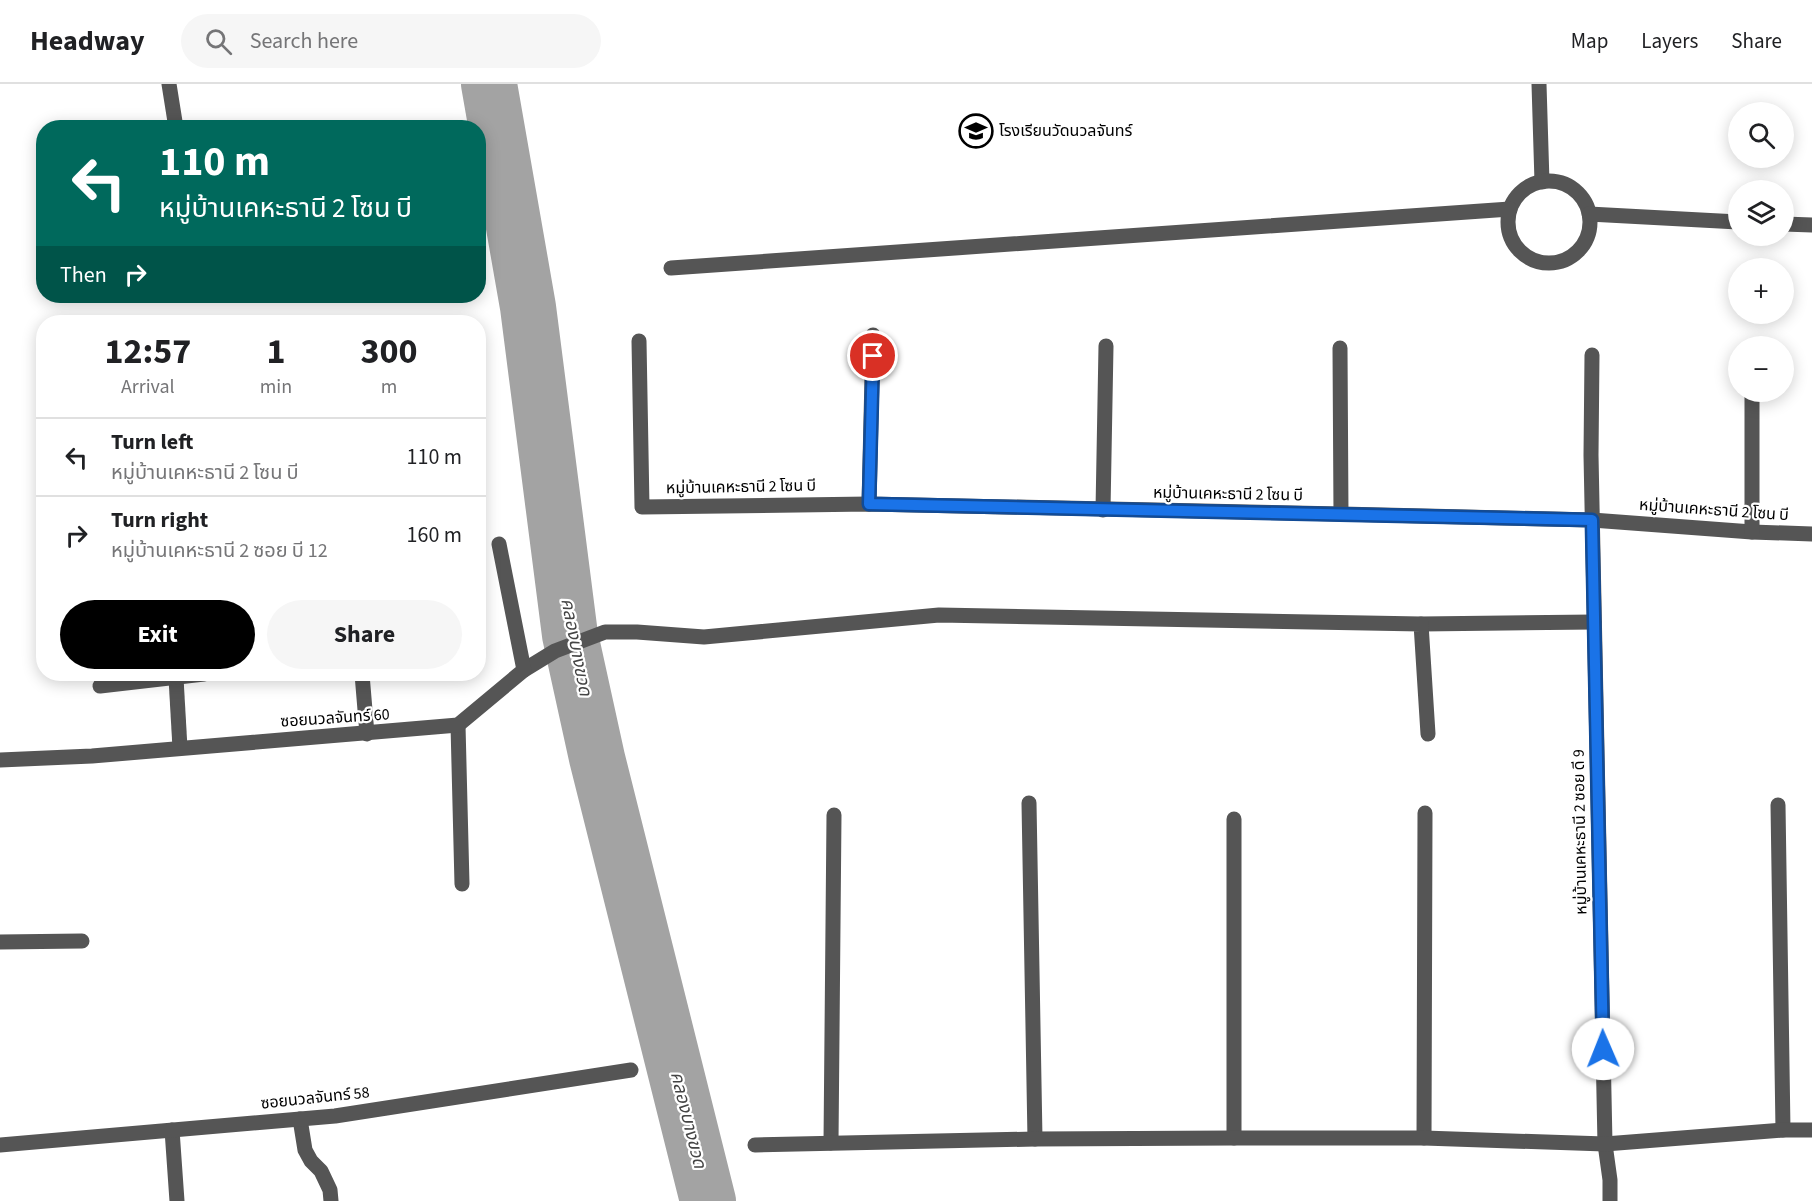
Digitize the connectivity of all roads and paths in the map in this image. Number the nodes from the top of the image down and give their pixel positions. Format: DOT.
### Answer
graph roads {
  1 [pos="169,84"];
  2 [pos="1539,84"];
  3 [pos="175,120"];
  4 [pos="1542,182"];
  5 [pos="1510,209"];
  6 [pos="1589,214"];
  7 [pos="1728,221"];
  8 [pos="1794,224"];
  9 [pos="1812,225"];
  10 [pos="671,268"];
  11 [pos="873,335"];
  12 [pos="639,341"];
  13 [pos="1106,346"];
  14 [pos="1340,348"];
  15 [pos="1592,355"];
  16 [pos="1752,402"];
  17 [pos="869,504"];
  18 [pos="1103,510"];
  19 [pos="1341,514"];
  20 [pos="1592,520"];
  21 [pos="1752,532"];
  22 [pos="1812,534"];
  23 [pos="499,544"];
  24 [pos="1594,622"];
  25 [pos="1421,624"];
  26 [pos="524,670"];
  27 [pos="148,681"];
  28 [pos="176,681"];
  29 [pos="363,681"];
  30 [pos="100,686"];
  31 [pos="458,725"];
  32 [pos="367,734"];
  33 [pos="1428,734"];
  34 [pos="180,748"];
  35 [pos="0,760"];
  36 [pos="1029,803"];
  37 [pos="1778,805"];
  38 [pos="1425,813"];
  39 [pos="834,815"];
  40 [pos="1234,819"];
  41 [pos="462,884"];
  42 [pos="82,940"];
  43 [pos="0,942"];
  44 [pos="632,1070"];
  45 [pos="300,1119"];
  46 [pos="172,1130"];
  47 [pos="1783,1130"];
  48 [pos="1812,1130"];
  49 [pos="1234,1138"];
  50 [pos="1424,1138"];
  51 [pos="1035,1139"];
  52 [pos="831,1143"];
  53 [pos="1605,1144"];
  54 [pos="0,1145"];
  55 [pos="755,1145"];
  56 [pos="177,1201"];
  57 [pos="331,1201"];
  58 [pos="1610,1201"];
  1 -- 3 [label="street"];
  2 -- 4 [label="street"];
  4 -- 5 [label="street"];
  4 -- 6 [label="street"];
  5 -- 6 [label="street"];
  5 -- 10 [label="street"];
  6 -- 7 [label="street"];
  8 -- 9 [label="street"];
  11 -- 17 [label="street"];
  12 -- 17 [label="street, หมู่บ้านเคหะธานี 2 โซน บี"];
  13 -- 18 [label="street"];
  14 -- 19 [label="street"];
  15 -- 20 [label="street, หมู่บ้านเคหะธานี 2 ซอย ดี 9"];
  16 -- 21 [label="street"];
  17 -- 18 [label="street, หมู่บ้านเคหะธานี 2 โซน บี"];
  18 -- 19 [label="street, หมู่บ้านเคหะธานี 2 โซน บี"];
  19 -- 20 [label="street, หมู่บ้านเคหะธานี 2 โซน บี"];
  20 -- 21 [label="street, หมู่บ้านเคหะธานี 2 โซน บี"];
  20 -- 24 [label="street, หมู่บ้านเคหะธานี 2 ซอย ดี 9"];
  21 -- 22 [label="street, หมู่บ้านเคหะธานี 2 โซน บี"];
  23 -- 26 [label="street"];
  24 -- 25 [label="street"];
  24 -- 53 [label="street, หมู่บ้านเคหะธานี 2 ซอย ดี 9"];
  25 -- 26 [label="street"];
  25 -- 33 [label="street"];
  26 -- 31 [label="street"];
  27 -- 30 [label="street"];
  28 -- 34 [label="street"];
  29 -- 32 [label="street"];
  31 -- 32 [label="street, ซอยนวลจันทร์ 60"];
  31 -- 41 [label="street"];
  32 -- 34 [label="street, ซอยนวลจันทร์ 60"];
  34 -- 35 [label="street, ซอยนวลจันทร์ 60"];
  36 -- 51 [label="street"];
  37 -- 47 [label="street"];
  38 -- 50 [label="street"];
  39 -- 52 [label="street"];
  40 -- 49 [label="street"];
  42 -- 43 [label="street"];
  44 -- 45 [label="street, ซอยนวลจันทร์ 58"];
  45 -- 46 [label="street, ซอยนวลจันทร์ 58"];
  45 -- 57 [label="street"];
  46 -- 54 [label="street, ซอยนวลจันทร์ 58"];
  46 -- 56 [label="street"];
  47 -- 48 [label="street"];
  47 -- 53 [label="street"];
  49 -- 50 [label="street"];
  49 -- 51 [label="street"];
  50 -- 53 [label="street"];
  51 -- 52 [label="street"];
  52 -- 55 [label="street"];
  53 -- 58 [label="street, หมู่บ้านเคหะธานี 2 ซอย ดี 9"];
}
